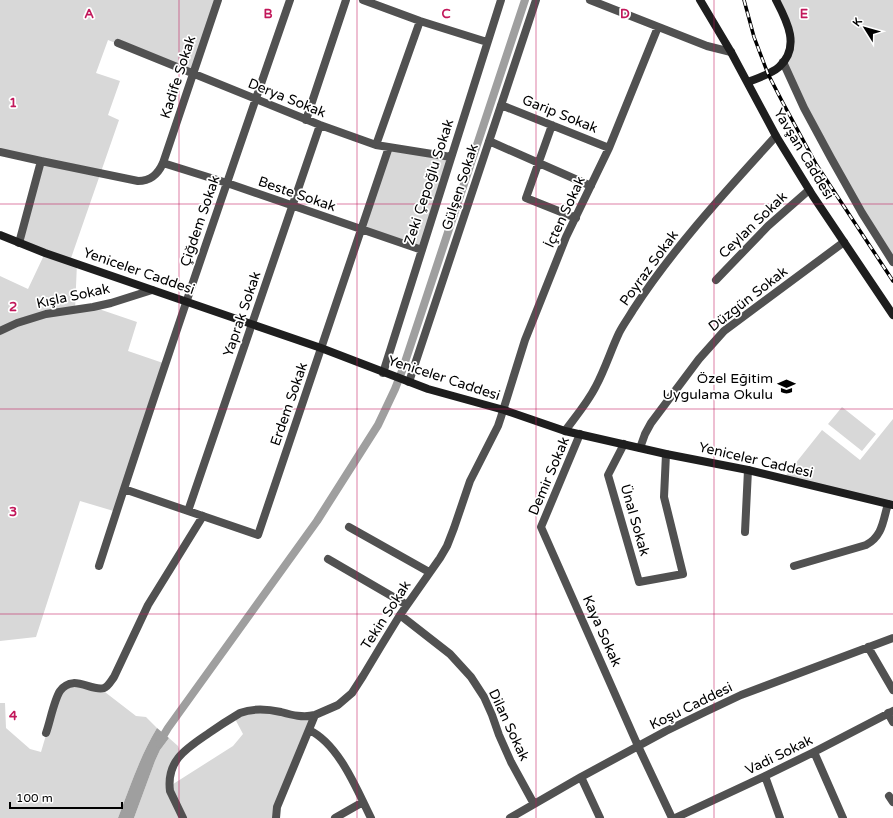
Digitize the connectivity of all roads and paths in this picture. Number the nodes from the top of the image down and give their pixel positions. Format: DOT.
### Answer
graph roads {
  1 [pos="218,0"];
  2 [pos="290,0"];
  3 [pos="346,0"];
  4 [pos="363,0"];
  5 [pos="501,0"];
  6 [pos="536,0"];
  7 [pos="590,0"];
  8 [pos="700,0"];
  9 [pos="776,0"];
  10 [pos="420,21"];
  11 [pos="658,27"];
  12 [pos="487,42"];
  13 [pos="118,43"];
  14 [pos="731,52"];
  15 [pos="783,62"];
  16 [pos="193,74"];
  17 [pos="748,82"];
  18 [pos="256,99"];
  19 [pos="501,105"];
  20 [pos="306,120"];
  21 [pos="552,125"];
  22 [pos="320,126"];
  23 [pos="776,136"];
  24 [pos="489,141"];
  25 [pos="376,145"];
  26 [pos="388,147"];
  27 [pos="609,148"];
  28 [pos="0,152"];
  29 [pos="451,156"];
  30 [pos="41,161"];
  31 [pos="163,162"];
  32 [pos="539,163"];
  33 [pos="227,183"];
  34 [pos="591,186"];
  35 [pos="809,190"];
  36 [pos="292,206"];
  37 [pos="576,218"];
  38 [pos="361,230"];
  39 [pos="0,235"];
  40 [pos="844,242"];
  41 [pos="19,243"];
  42 [pos="422,250"];
  43 [pos="893,262"];
  44 [pos="716,280"];
  45 [pos="152,290"];
  46 [pos="187,302"];
  47 [pos="893,316"];
  48 [pos="252,324"];
  49 [pos="0,331"];
  50 [pos="321,348"];
  51 [pos="383,373"];
  52 [pos="406,381"];
  53 [pos="504,410"];
  54 [pos="565,431"];
  55 [pos="580,434"];
  56 [pos="624,444"];
  57 [pos="640,448"];
  58 [pos="666,454"];
  59 [pos="748,470"];
  60 [pos="124,489"];
  61 [pos="891,504"];
  62 [pos="188,511"];
  63 [pos="203,516"];
  64 [pos="349,527"];
  65 [pos="541,527"];
  66 [pos="745,532"];
  67 [pos="328,560"];
  68 [pos="99,566"];
  69 [pos="794,566"];
  70 [pos="429,572"];
  71 [pos="407,604"];
  72 [pos="400,614"];
  73 [pos="893,638"];
  74 [pos="868,647"];
  75 [pos="893,690"];
  76 [pos="890,712"];
  77 [pos="315,715"];
  78 [pos="893,722"];
  79 [pos="310,730"];
  80 [pos="46,733"];
  81 [pos="638,746"];
  82 [pos="814,752"];
  83 [pos="765,776"];
  84 [pos="581,777"];
  85 [pos="363,802"];
  86 [pos="534,804"];
  87 [pos="183,818"];
  88 [pos="276,818"];
  89 [pos="335,818"];
  90 [pos="371,818"];
  91 [pos="510,818"];
  92 [pos="600,818"];
  93 [pos="672,818"];
  94 [pos="675,818"];
  95 [pos="780,818"];
  96 [pos="843,818"];
  1 -- 16 [label="street, Kadife Sokak"];
  2 -- 18 [label="street, Çiğdem Sokak"];
  3 -- 20 [label="street"];
  4 -- 10 [label="street"];
  5 -- 12 [label="street, Zeki Çepoğlu Sokak"];
  6 -- 19 [label="street, Gülşen Sokak"];
  7 -- 11 [label="street"];
  8 -- 14 [label="street, Yavşan Caddesi"];
  9 -- 15 [label="street"];
  10 -- 12 [label="street"];
  10 -- 25 [label="street"];
  11 -- 14 [label="street"];
  11 -- 27 [label="street, İçten Sokak"];
  12 -- 29 [label="street, Zeki Çepoğlu Sokak"];
  13 -- 16 [label="street, Derya Sokak"];
  14 -- 17 [label="street, Yavşan Caddesi"];
  15 -- 17 [label="street"];
  15 -- 43 [label="street"];
  16 -- 18 [label="street, Derya Sokak"];
  16 -- 31 [label="street, Kadife Sokak"];
  17 -- 23 [label="street, Yavşan Caddesi"];
  18 -- 20 [label="street, Derya Sokak"];
  18 -- 33 [label="street, Çiğdem Sokak"];
  19 -- 21 [label="street, Garip Sokak"];
  19 -- 24 [label="street, Gülşen Sokak"];
  20 -- 22 [label="street, Derya Sokak"];
  21 -- 27 [label="street, Garip Sokak"];
  21 -- 32 [label="street"];
  22 -- 25 [label="street, Derya Sokak"];
  22 -- 36 [label="street, Yaprak Sokak"];
  23 -- 35 [label="street, Yavşan Caddesi"];
  23 -- 54 [label="street, Poyraz Sokak"];
  24 -- 32 [label="street"];
  24 -- 52 [label="street, Gülşen Sokak"];
  25 -- 26 [label="street, Derya Sokak"];
  26 -- 29 [label="street, Derya Sokak"];
  26 -- 38 [label="street, Erdem Sokak"];
  27 -- 34 [label="street, İçten Sokak"];
  28 -- 30 [label="street, Kadife Sokak"];
  29 -- 42 [label="street, Zeki Çepoğlu Sokak"];
  30 -- 31 [label="street, Kadife Sokak"];
  30 -- 41 [label="street"];
  31 -- 33 [label="street, Beste Sokak"];
  32 -- 34 [label="street"];
  32 -- 37 [label="street"];
  33 -- 36 [label="street, Beste Sokak"];
  33 -- 46 [label="street, Çiğdem Sokak"];
  34 -- 37 [label="street, İçten Sokak"];
  35 -- 40 [label="street, Yavşan Caddesi"];
  35 -- 44 [label="street, Ceylan Sokak"];
  36 -- 38 [label="street, Beste Sokak"];
  36 -- 48 [label="street, Yaprak Sokak"];
  37 -- 53 [label="street, İçten Sokak"];
  38 -- 42 [label="street, Beste Sokak"];
  38 -- 50 [label="street, Erdem Sokak"];
  39 -- 41 [label="street, Yeniceler Caddesi"];
  40 -- 47 [label="street, Yavşan Caddesi"];
  40 -- 57 [label="street, Düzgün Sokak"];
  41 -- 45 [label="street, Yeniceler Caddesi"];
  42 -- 51 [label="street, Zeki Çepoğlu Sokak"];
  45 -- 46 [label="street, Yeniceler Caddesi"];
  45 -- 49 [label="street, Kışla Sokak"];
  46 -- 48 [label="street, Yeniceler Caddesi"];
  46 -- 60 [label="street, Çiğdem Sokak"];
  48 -- 50 [label="street, Yeniceler Caddesi"];
  48 -- 62 [label="street, Yaprak Sokak"];
  50 -- 51 [label="street, Yeniceler Caddesi"];
  50 -- 63 [label="street, Erdem Sokak"];
  51 -- 52 [label="street, Yeniceler Caddesi"];
  52 -- 53 [label="street, Yeniceler Caddesi"];
  53 -- 54 [label="street, Yeniceler Caddesi"];
  53 -- 70 [label="street, Tekin Sokak"];
  54 -- 55 [label="street, Yeniceler Caddesi"];
  55 -- 56 [label="street, Yeniceler Caddesi"];
  55 -- 65 [label="street, Demir Sokak"];
  56 -- 57 [label="street, Yeniceler Caddesi"];
  56 -- 58 [label="street, Ünal Sokak"];
  57 -- 58 [label="street, Yeniceler Caddesi"];
  58 -- 59 [label="street, Yeniceler Caddesi"];
  59 -- 61 [label="street, Yeniceler Caddesi"];
  59 -- 66 [label="street"];
  60 -- 62 [label="street, Erdem Sokak"];
  60 -- 68 [label="street, Çiğdem Sokak"];
  61 -- 69 [label="street"];
  62 -- 63 [label="street, Erdem Sokak"];
  63 -- 80 [label="street"];
  64 -- 70 [label="street"];
  65 -- 81 [label="street, Kaya Sokak"];
  67 -- 71 [label="street"];
  70 -- 71 [label="street, Tekin Sokak"];
  71 -- 72 [label="street, Tekin Sokak"];
  72 -- 77 [label="street, Tekin Sokak"];
  72 -- 86 [label="street, Dilan Sokak"];
  73 -- 74 [label="street, Koşu Caddesi"];
  74 -- 75 [label="street"];
  74 -- 81 [label="street, Koşu Caddesi"];
  76 -- 78 [label="street"];
  76 -- 82 [label="street, Vadi Sokak"];
  77 -- 79 [label="street"];
  77 -- 87 [label="street"];
  79 -- 85 [label="street"];
  79 -- 88 [label="street"];
  81 -- 84 [label="street, Koşu Caddesi"];
  81 -- 93 [label="street, Kaya Sokak"];
  82 -- 83 [label="street, Vadi Sokak"];
  82 -- 96 [label="street"];
  83 -- 94 [label="street, Vadi Sokak"];
  83 -- 95 [label="street"];
  84 -- 86 [label="street, Koşu Caddesi"];
  84 -- 92 [label="street"];
  85 -- 89 [label="street"];
  85 -- 90 [label="street"];
  86 -- 91 [label="street, Koşu Caddesi"];
}
